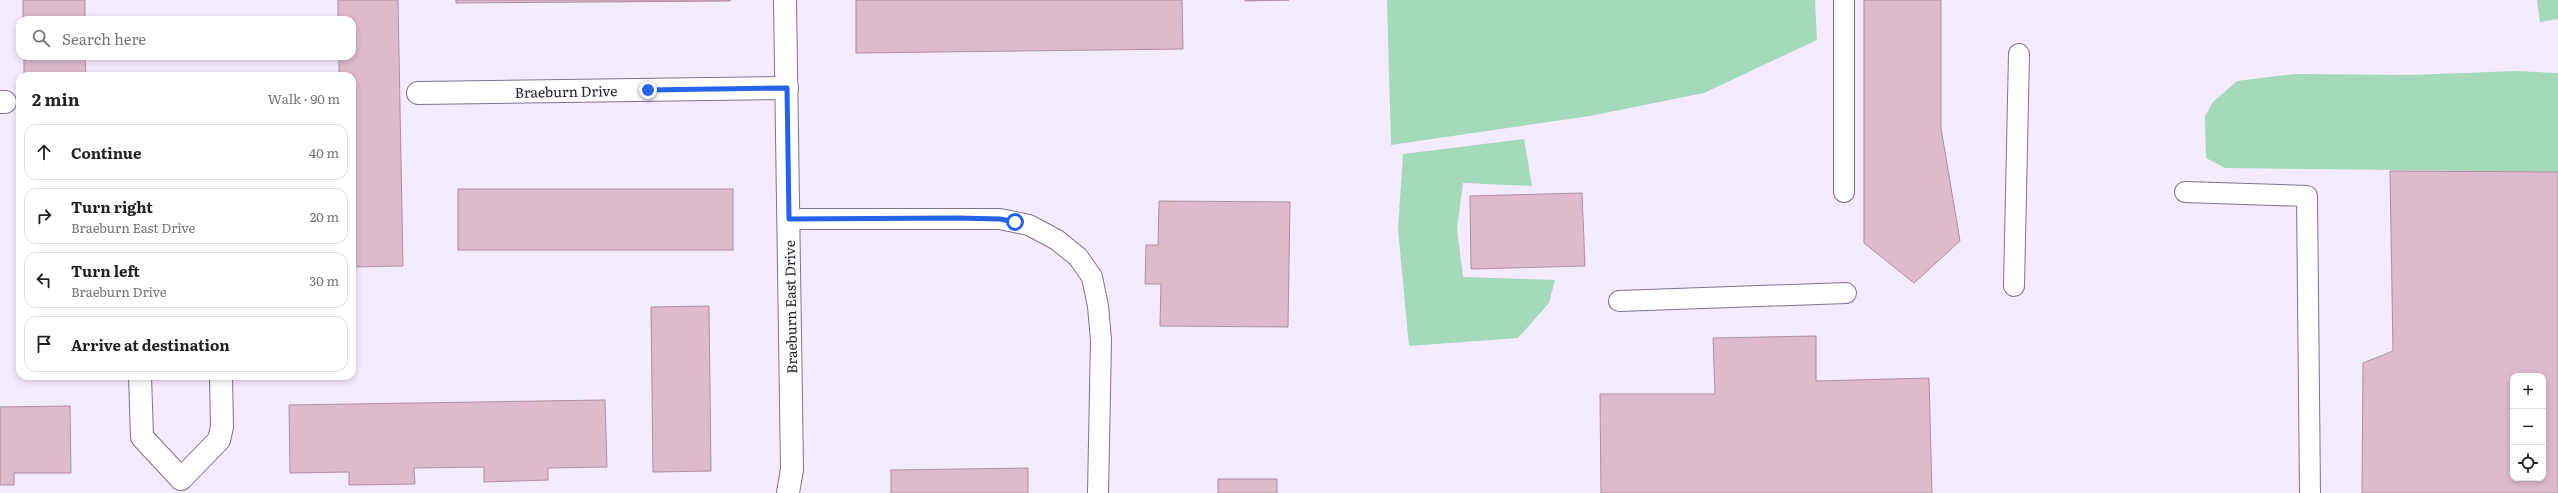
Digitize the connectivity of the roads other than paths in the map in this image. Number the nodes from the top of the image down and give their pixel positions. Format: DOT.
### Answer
graph roads {
  1 [pos="785,0"];
  2 [pos="1844,0"];
  3 [pos="2019,54"];
  4 [pos="787,88"];
  5 [pos="418,93"];
  6 [pos="1844,192"];
  7 [pos="2186,192"];
  8 [pos="789,219"];
  9 [pos="2014,286"];
  10 [pos="1846,293"];
  11 [pos="1619,301"];
  12 [pos="140,380"];
  13 [pos="221,380"];
  14 [pos="182,486"];
  15 [pos="788,493"];
  16 [pos="1098,493"];
  17 [pos="2310,493"];
  1 -- 4 [label="street, Braeburn East Drive"];
  2 -- 6 [label="lane"];
  3 -- 9 [label="lane"];
  4 -- 5 [label="street, Braeburn Drive"];
  4 -- 8 [label="street, Braeburn East Drive"];
  7 -- 17 [label="lane"];
  8 -- 15 [label="street, Braeburn East Drive"];
  8 -- 16 [label="lane"];
  10 -- 11 [label="lane"];
  12 -- 14 [label="street"];
  13 -- 14 [label="street"];
}
